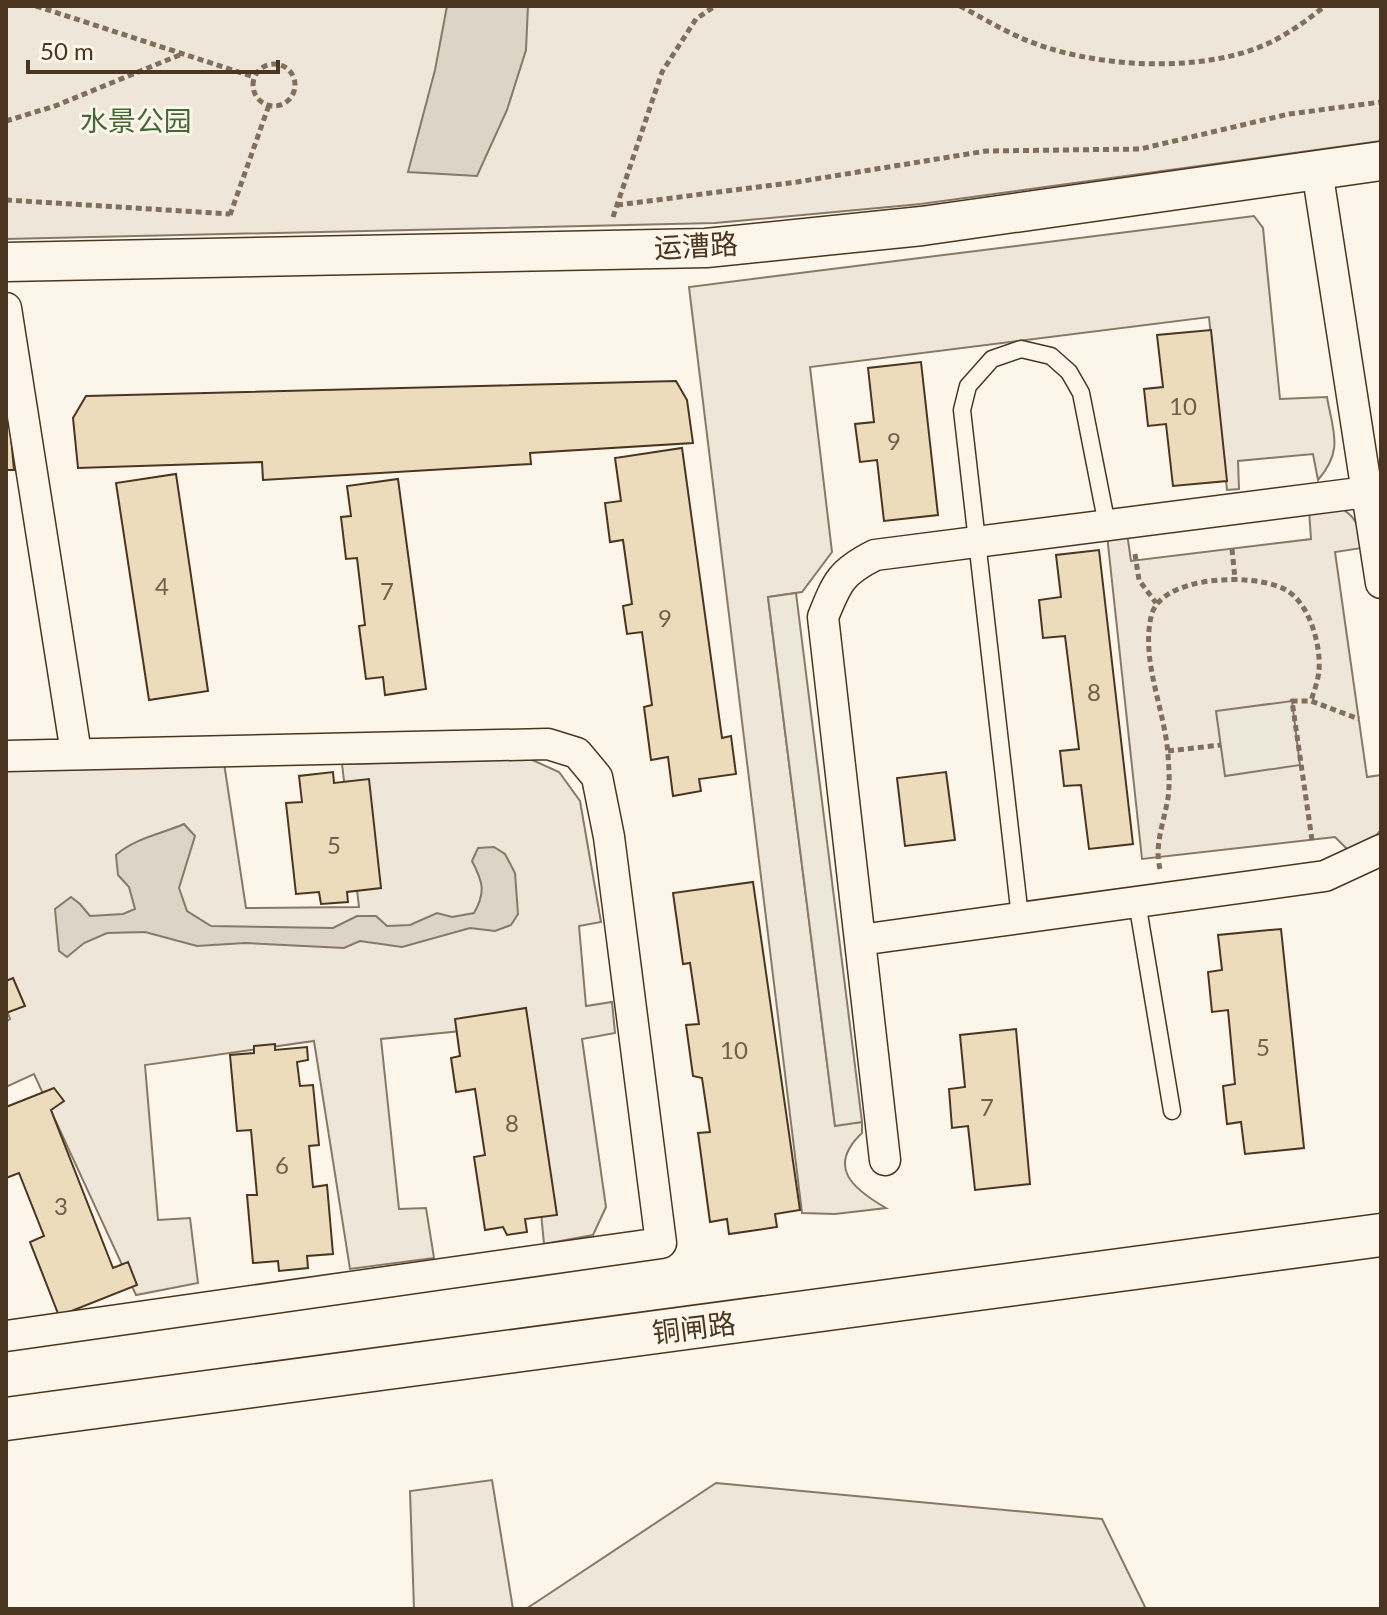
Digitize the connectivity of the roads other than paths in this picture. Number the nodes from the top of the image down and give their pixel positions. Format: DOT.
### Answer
graph roads {
  1 [pos="1381,161"];
  2 [pos="1317,170"];
  3 [pos="6,262"];
  4 [pos="6,308"];
  5 [pos="1367,492"];
  6 [pos="1119,524"];
  7 [pos="977,542"];
  8 [pos="1381,583"];
  9 [pos="76,753"];
  10 [pos="6,756"];
  11 [pos="1381,850"];
  12 [pos="1137,902"];
  13 [pos="1020,917"];
  14 [pos="860,940"];
  15 [pos="1172,1111"];
  16 [pos="885,1160"];
  17 [pos="1381,1214"];
  18 [pos="1370,1243"];
  19 [pos="6,1336"];
  20 [pos="6,1419"];
  1 -- 2 [label="street, 运漕路"];
  2 -- 3 [label="street, 运漕路"];
  2 -- 5 [label="street"];
  4 -- 9 [label="street"];
  5 -- 6 [label="street"];
  5 -- 8 [label="street"];
  6 -- 7 [label="street"];
  6 -- 7 [label="lane"];
  7 -- 13 [label="lane"];
  7 -- 14 [label="street"];
  9 -- 10 [label="street"];
  9 -- 19 [label="street"];
  11 -- 12 [label="street"];
  12 -- 13 [label="street"];
  12 -- 15 [label="lane"];
  13 -- 14 [label="street"];
  14 -- 16 [label="street"];
  17 -- 18 [label="street"];
  18 -- 20 [label="main road, 铜闸路"];
}
